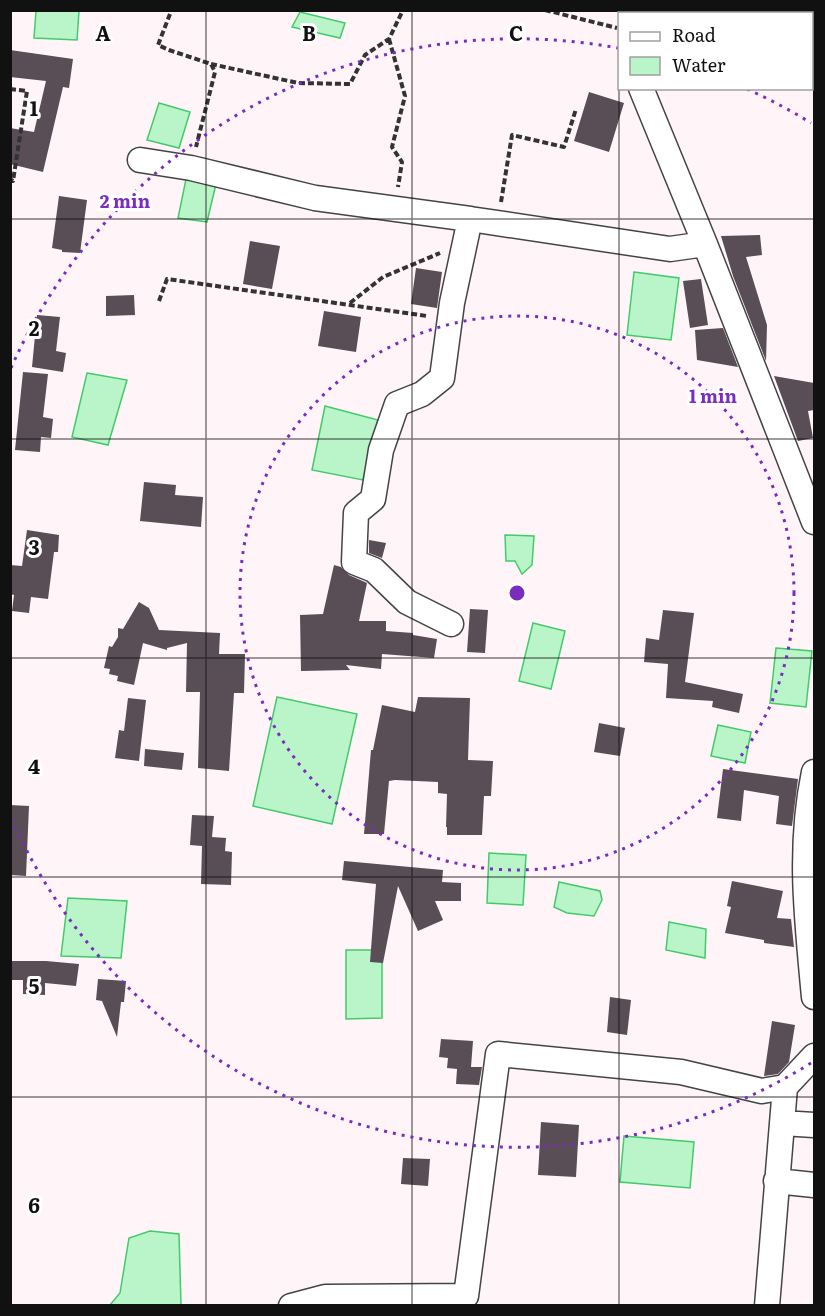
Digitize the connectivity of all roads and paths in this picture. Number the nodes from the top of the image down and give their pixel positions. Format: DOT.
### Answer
graph roads {
  1 [pos="403,10"];
  2 [pos="545,10"];
  3 [pos="170,14"];
  4 [pos="618,28"];
  5 [pos="389,39"];
  6 [pos="211,64"];
  7 [pos="10,89"];
  8 [pos="642,90"];
  9 [pos="576,109"];
  10 [pos="140,160"];
  11 [pos="191,168"];
  12 [pos="10,179"];
  13 [pos="394,209"];
  14 [pos="470,219"];
  15 [pos="497,223"];
  16 [pos="705,244"];
  17 [pos="464,245"];
  18 [pos="159,301"];
  19 [pos="452,303"];
  20 [pos="350,304"];
  21 [pos="814,522"];
  22 [pos="451,624"];
  23 [pos="814,772"];
  24 [pos="814,997"];
  25 [pos="814,1056"];
  26 [pos="785,1088"];
  27 [pos="782,1123"];
  28 [pos="814,1125"];
  29 [pos="776,1181"];
  30 [pos="814,1185"];
  31 [pos="291,1305"];
  32 [pos="767,1305"];
  1 -- 5 [label="path"];
  2 -- 4 [label="path"];
  3 -- 6 [label="path"];
  5 -- 6 [label="path"];
  5 -- 13 [label="path"];
  6 -- 11 [label="path"];
  7 -- 12 [label="path"];
  8 -- 16 [label="street"];
  9 -- 15 [label="path"];
  10 -- 11 [label="street"];
  11 -- 13 [label="street"];
  13 -- 14 [label="street"];
  14 -- 15 [label="street"];
  14 -- 17 [label="street"];
  15 -- 16 [label="street"];
  16 -- 21 [label="street"];
  17 -- 19 [label="street"];
  17 -- 20 [label="path"];
  18 -- 20 [label="path"];
  19 -- 20 [label="path"];
  19 -- 22 [label="street"];
  23 -- 24 [label="street"];
  25 -- 26 [label="street"];
  26 -- 27 [label="street"];
  26 -- 31 [label="street"];
  27 -- 28 [label="street"];
  27 -- 29 [label="street"];
  29 -- 30 [label="street"];
  29 -- 32 [label="street"];
}
